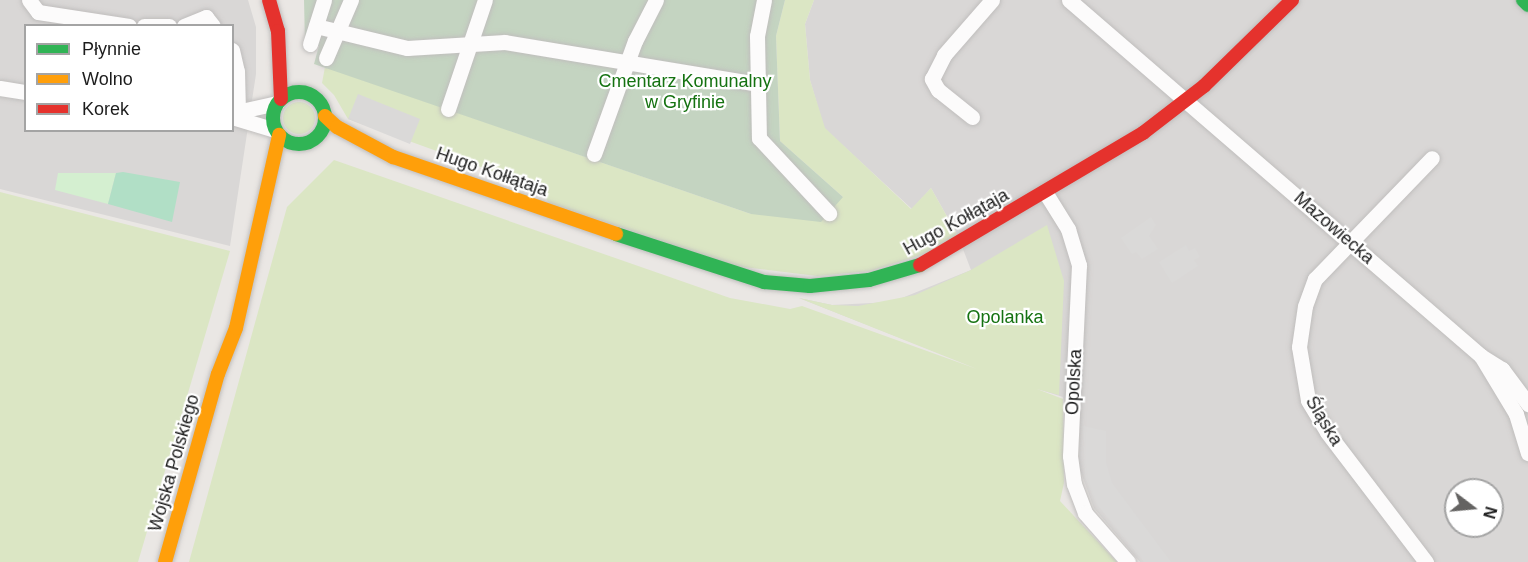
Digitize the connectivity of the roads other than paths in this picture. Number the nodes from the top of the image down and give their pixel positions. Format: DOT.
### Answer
graph roads {
  1 [pos="29,0"];
  2 [pos="269,0"];
  3 [pos="324,0"];
  4 [pos="351,0"];
  5 [pos="485,0"];
  6 [pos="656,0"];
  7 [pos="764,0"];
  8 [pos="992,0"];
  9 [pos="1069,0"];
  10 [pos="1291,0"];
  11 [pos="1523,0"];
  12 [pos="1528,5"];
  13 [pos="116,24"];
  14 [pos="189,24"];
  15 [pos="211,24"];
  16 [pos="316,26"];
  17 [pos="278,31"];
  18 [pos="337,31"];
  19 [pos="471,43"];
  20 [pos="310,44"];
  21 [pos="234,58"];
  22 [pos="326,58"];
  23 [pos="628,63"];
  24 [pos="758,84"];
  25 [pos="0,88"];
  26 [pos="24,92"];
  27 [pos="308,94"];
  28 [pos="279,101"];
  29 [pos="1187,101"];
  30 [pos="448,109"];
  31 [pos="234,114"];
  32 [pos="325,116"];
  33 [pos="972,117"];
  34 [pos="277,132"];
  35 [pos="308,142"];
  36 [pos="373,149"];
  37 [pos="594,154"];
  38 [pos="1432,158"];
  39 [pos="1045,192"];
  40 [pos="267,200"];
  41 [pos="829,213"];
  42 [pos="1349,241"];
  43 [pos="1481,356"];
  44 [pos="1528,404"];
  45 [pos="1528,453"];
  46 [pos="165,562"];
  47 [pos="1128,562"];
  48 [pos="1426,562"];
  1 -- 13 [label="street"];
  2 -- 17 [label="street"];
  3 -- 16 [label="street"];
  4 -- 18 [label="street"];
  5 -- 19 [label="street"];
  6 -- 23 [label="street"];
  7 -- 24 [label="street"];
  8 -- 33 [label="street"];
  9 -- 29 [label="street, Mazowiecka"];
  10 -- 29 [label="street, Hugo Kołłątaja"];
  11 -- 12 [label="street"];
  14 -- 15 [label="street"];
  16 -- 18 [label="street"];
  16 -- 20 [label="street"];
  17 -- 27 [label="street"];
  17 -- 28 [label="street"];
  18 -- 19 [label="street"];
  18 -- 22 [label="street"];
  19 -- 23 [label="street"];
  19 -- 30 [label="street"];
  21 -- 31 [label="street"];
  23 -- 24 [label="street"];
  23 -- 37 [label="street"];
  24 -- 41 [label="street"];
  25 -- 26 [label="street"];
  27 -- 28 [label="street"];
  27 -- 32 [label="street"];
  28 -- 31 [label="street"];
  28 -- 34 [label="street"];
  29 -- 39 [label="street, Hugo Kołłątaja"];
  29 -- 42 [label="street, Mazowiecka"];
  31 -- 34 [label="street"];
  32 -- 35 [label="street"];
  32 -- 36 [label="street, Hugo Kołłątaja"];
  34 -- 35 [label="street"];
  34 -- 40 [label="street, Wojska Polskiego"];
  35 -- 36 [label="street, Hugo Kołłątaja"];
  35 -- 40 [label="street, Wojska Polskiego"];
  36 -- 39 [label="street, Hugo Kołłątaja"];
  38 -- 42 [label="street, Śląska"];
  39 -- 47 [label="street, Opolska"];
  40 -- 46 [label="street, Wojska Polskiego"];
  42 -- 43 [label="street, Mazowiecka"];
  42 -- 48 [label="street, Śląska"];
  43 -- 44 [label="street, Mazowiecka"];
  43 -- 45 [label="street, Mazowiecka"];
}
